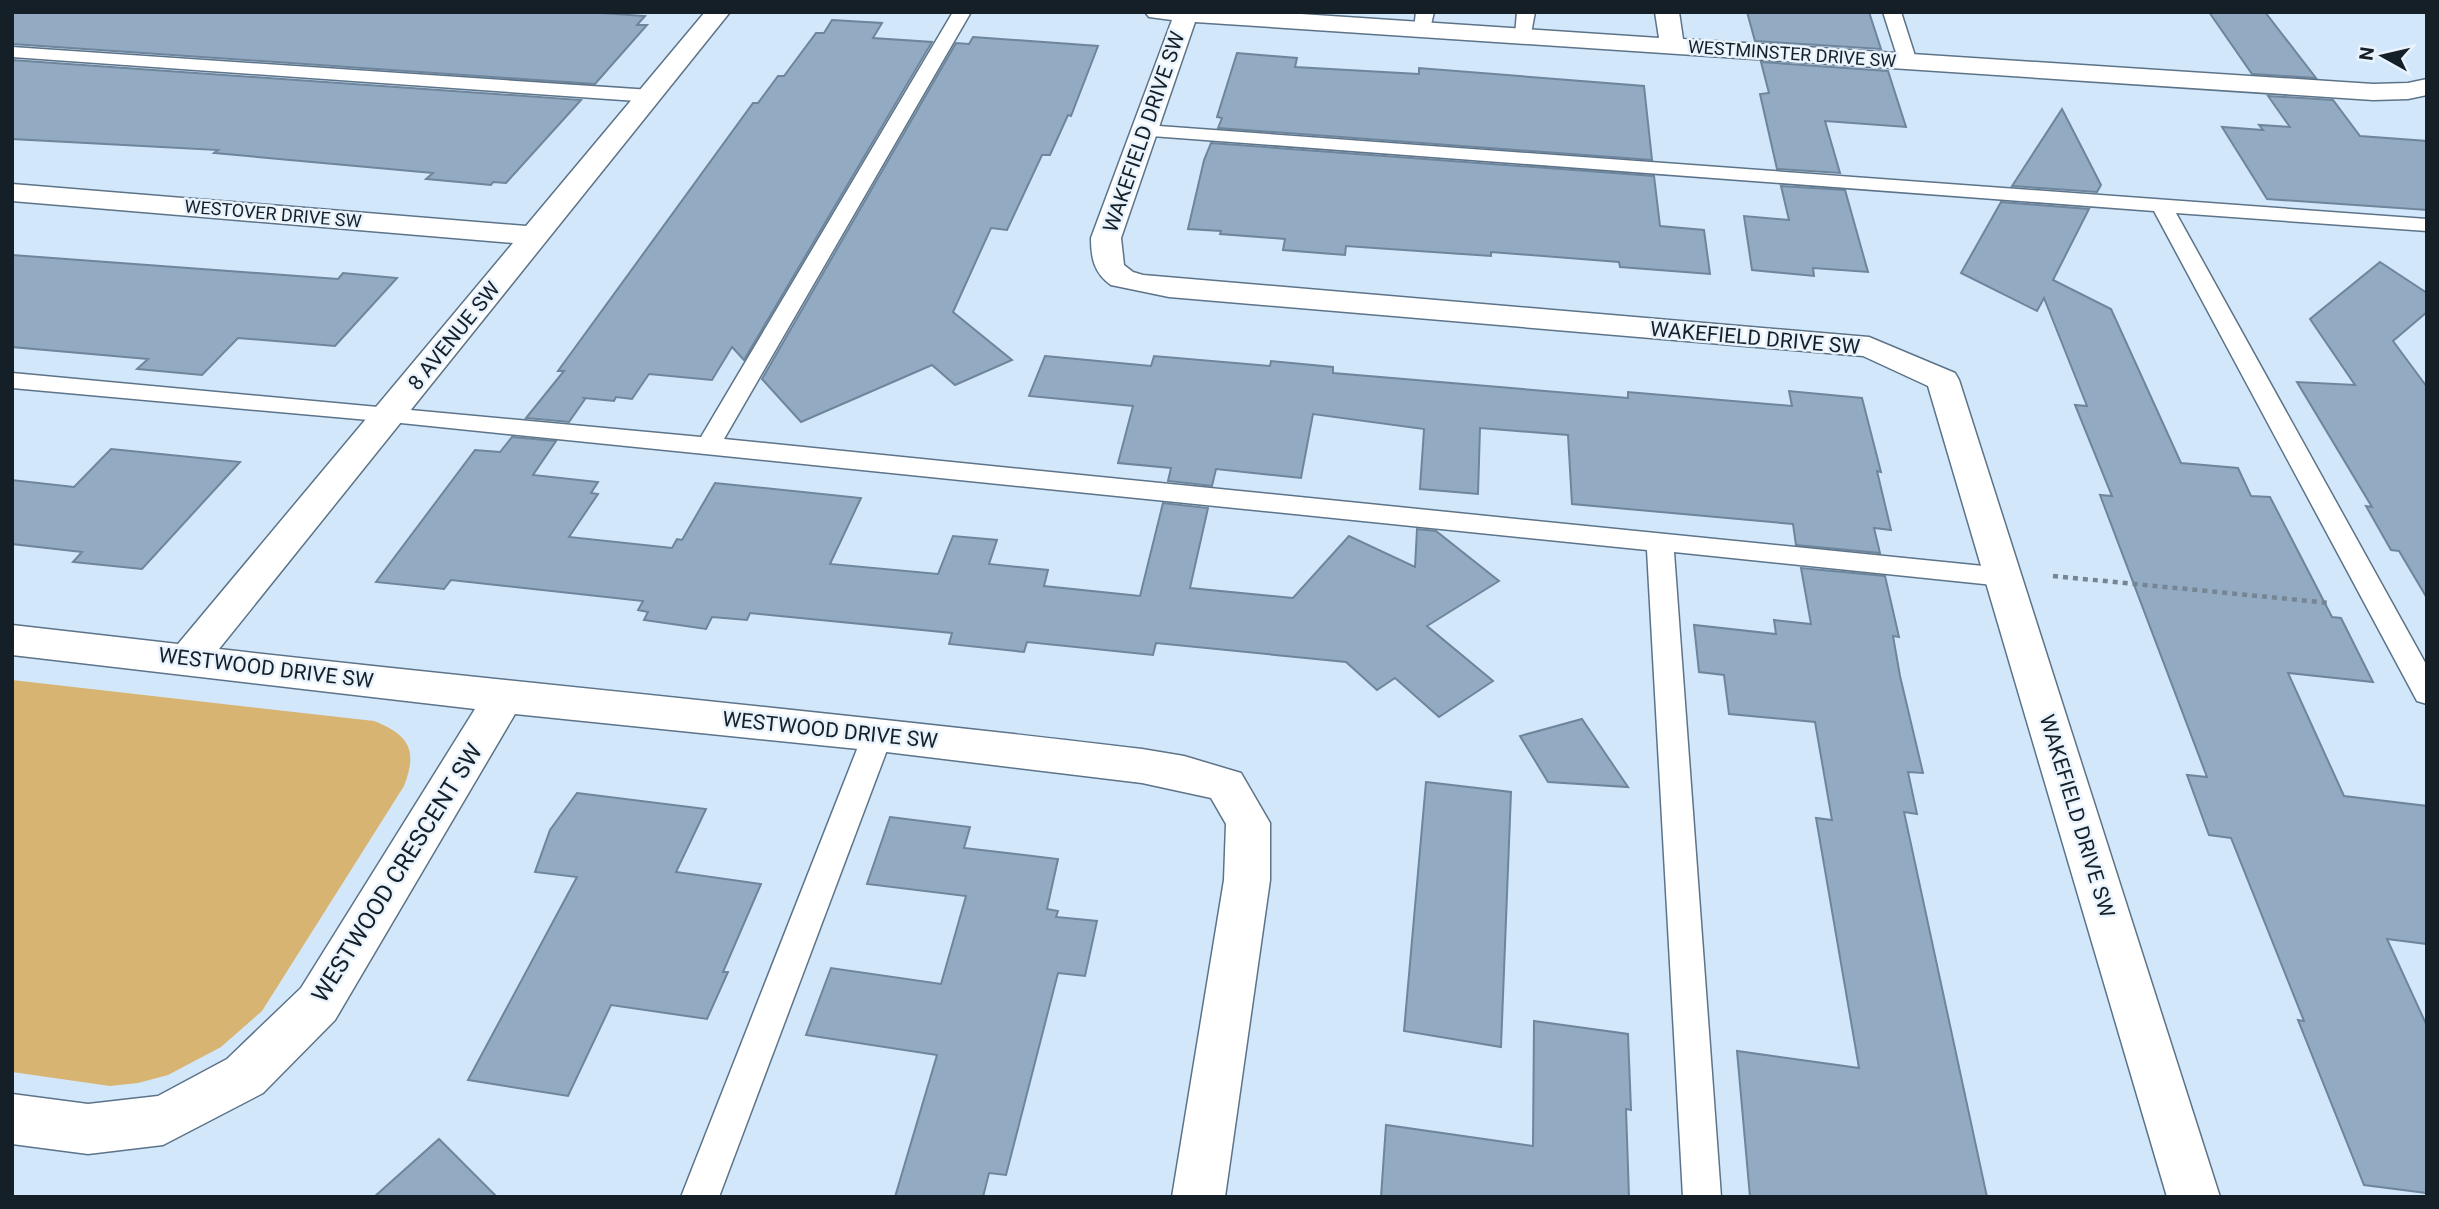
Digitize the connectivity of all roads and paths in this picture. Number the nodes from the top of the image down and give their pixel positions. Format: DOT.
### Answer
graph roads {
  1 [pos="718,12"];
  2 [pos="962,12"];
  3 [pos="1667,12"];
  4 [pos="1892,12"];
  5 [pos="1171,13"];
  6 [pos="1424,21"];
  7 [pos="1525,24"];
  8 [pos="1672,45"];
  9 [pos="12,52"];
  10 [pos="1908,62"];
  11 [pos="2427,87"];
  12 [pos="651,96"];
  13 [pos="1145,131"];
  14 [pos="12,192"];
  15 [pos="2161,205"];
  16 [pos="2427,225"];
  17 [pos="535,236"];
  18 [pos="12,380"];
  19 [pos="391,414"];
  20 [pos="708,446"];
  21 [pos="1660,541"];
  22 [pos="2003,576"];
  23 [pos="2379,608"];
  24 [pos="12,640"];
  25 [pos="189,658"];
  26 [pos="2427,693"];
  27 [pos="504,697"];
  28 [pos="877,734"];
  29 [pos="12,1119"];
  30 [pos="700,1197"];
  31 [pos="1198,1197"];
  32 [pos="1702,1197"];
  33 [pos="2194,1197"];
  1 -- 12 [label="street, 8 AVENUE SW"];
  2 -- 20 [label="lane"];
  3 -- 8 [label="street"];
  4 -- 10 [label="lane"];
  5 -- 6 [label="street, WESTMINSTER DRIVE SW"];
  5 -- 13 [label="street, WAKEFIELD DRIVE SW"];
  6 -- 7 [label="street, WESTMINSTER DRIVE SW"];
  7 -- 8 [label="street, WESTMINSTER DRIVE SW"];
  8 -- 10 [label="street, WESTMINSTER DRIVE SW"];
  9 -- 12 [label="lane"];
  10 -- 11 [label="street, WESTMINSTER DRIVE SW"];
  12 -- 17 [label="street, 8 AVENUE SW"];
  13 -- 15 [label="lane"];
  13 -- 22 [label="street, WAKEFIELD DRIVE SW"];
  14 -- 17 [label="street, WESTOVER DRIVE SW"];
  15 -- 16 [label="lane"];
  15 -- 23 [label="lane"];
  17 -- 19 [label="street, 8 AVENUE SW"];
  18 -- 19 [label="lane"];
  19 -- 20 [label="lane"];
  19 -- 25 [label="street, 8 AVENUE SW"];
  20 -- 21 [label="lane"];
  21 -- 22 [label="lane"];
  21 -- 32 [label="lane"];
  22 -- 23 [label="path"];
  22 -- 33 [label="street, WAKEFIELD DRIVE SW"];
  23 -- 26 [label="lane"];
  24 -- 25 [label="street, WESTWOOD DRIVE SW"];
  25 -- 27 [label="street, WESTWOOD DRIVE SW"];
  27 -- 28 [label="street, WESTWOOD DRIVE SW"];
  27 -- 29 [label="street, WESTWOOD CRESCENT SW"];
  28 -- 30 [label="lane"];
  28 -- 31 [label="street, WESTWOOD DRIVE SW"];
}
